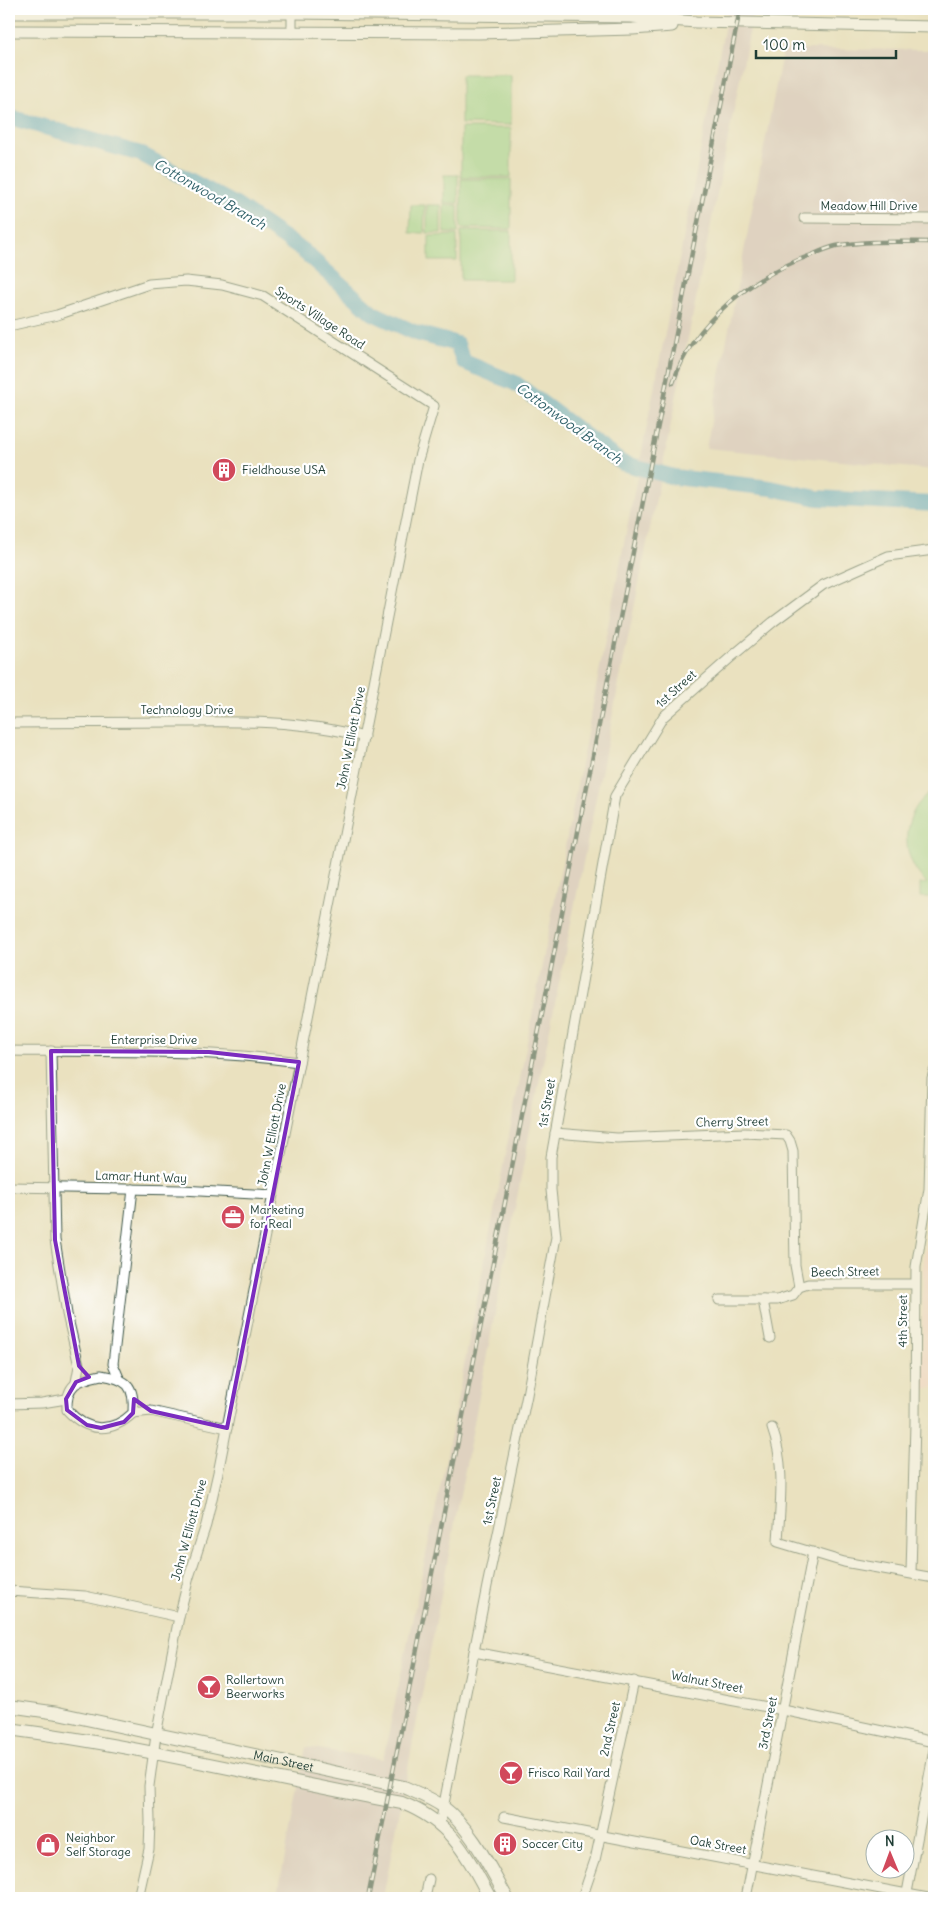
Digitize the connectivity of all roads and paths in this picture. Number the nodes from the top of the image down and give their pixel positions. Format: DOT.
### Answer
graph roads {
  1 [pos="292,11"];
  2 [pos="9,12"];
  3 [pos="98,13"];
  4 [pos="558,16"];
  5 [pos="696,22"];
  6 [pos="934,27"];
  7 [pos="9,31"];
  8 [pos="558,31"];
  9 [pos="96,32"];
  10 [pos="292,33"];
  11 [pos="804,218"];
  12 [pos="934,219"];
  13 [pos="9,326"];
  14 [pos="434,406"];
  15 [pos="934,550"];
  16 [pos="9,723"];
  17 [pos="364,737"];
  18 [pos="9,1051"];
  19 [pos="51,1052"];
  20 [pos="300,1062"];
  21 [pos="934,1071"];
  22 [pos="554,1134"];
  23 [pos="9,1187"];
  24 [pos="52,1187"];
  25 [pos="133,1189"];
  26 [pos="273,1195"];
  27 [pos="915,1284"];
  28 [pos="799,1287"];
  29 [pos="719,1300"];
  30 [pos="763,1300"];
  31 [pos="770,1338"];
  32 [pos="113,1364"];
  33 [pos="79,1366"];
  34 [pos="101,1375"];
  35 [pos="89,1377"];
  36 [pos="119,1378"];
  37 [pos="76,1382"];
  38 [pos="66,1399"];
  39 [pos="134,1399"];
  40 [pos="42,1403"];
  41 [pos="9,1404"];
  42 [pos="67,1410"];
  43 [pos="151,1411"];
  44 [pos="133,1413"];
  45 [pos="227,1428"];
  46 [pos="772,1428"];
  47 [pos="813,1552"];
  48 [pos="911,1573"];
  49 [pos="934,1578"];
  50 [pos="9,1591"];
  51 [pos="179,1617"];
  52 [pos="474,1652"];
  53 [pos="634,1681"];
  54 [pos="9,1706"];
  55 [pos="783,1710"];
  56 [pos="9,1729"];
  57 [pos="156,1735"];
  58 [pos="934,1742"];
  59 [pos="934,1750"];
  60 [pos="153,1753"];
  61 [pos="443,1807"];
  62 [pos="504,1817"];
  63 [pos="440,1824"];
  64 [pos="600,1836"];
  65 [pos="752,1864"];
  66 [pos="429,1879"];
  67 [pos="906,1896"];
  68 [pos="138,1898"];
  69 [pos="425,1898"];
  70 [pos="490,1898"];
  71 [pos="507,1898"];
  72 [pos="582,1898"];
  73 [pos="746,1898"];
  74 [pos="928,1898"];
  1 -- 3 [label="street"];
  1 -- 4 [label="street"];
  1 -- 10 [label="street"];
  2 -- 3 [label="street"];
  3 -- 9 [label="street"];
  4 -- 5 [label="street"];
  4 -- 8 [label="street"];
  5 -- 6 [label="street"];
  5 -- 8 [label="street"];
  7 -- 9 [label="street"];
  8 -- 10 [label="street"];
  9 -- 10 [label="street"];
  11 -- 12 [label="street, Meadow Hill Drive"];
  13 -- 14 [label="street, Sports Village Road"];
  14 -- 17 [label="street, John W Elliott Drive"];
  15 -- 22 [label="street, 1st Street"];
  16 -- 17 [label="street, Technology Drive"];
  17 -- 20 [label="street, John W Elliott Drive"];
  18 -- 19 [label="street, Enterprise Drive"];
  19 -- 20 [label="street, Enterprise Drive"];
  19 -- 24 [label="street"];
  20 -- 26 [label="street, John W Elliott Drive"];
  21 -- 27 [label="street, 4th Street"];
  22 -- 28 [label="street, Cherry Street"];
  22 -- 52 [label="street, 1st Street"];
  23 -- 24 [label="street, Lamar Hunt Way"];
  24 -- 25 [label="street, Lamar Hunt Way"];
  24 -- 33 [label="street"];
  25 -- 26 [label="street, Lamar Hunt Way"];
  25 -- 32 [label="street"];
  26 -- 45 [label="street, John W Elliott Drive"];
  27 -- 28 [label="street, Beech Street"];
  27 -- 48 [label="street, 4th Street"];
  28 -- 30 [label="street, Beech Street"];
  29 -- 30 [label="street, Beech Street"];
  30 -- 31 [label="street"];
  32 -- 34 [label="street"];
  32 -- 36 [label="street"];
  33 -- 35 [label="street"];
  33 -- 37 [label="street"];
  34 -- 35 [label="street"];
  34 -- 36 [label="street"];
  35 -- 37 [label="street"];
  36 -- 39 [label="street"];
  37 -- 38 [label="street"];
  38 -- 40 [label="street"];
  38 -- 42 [label="street"];
  39 -- 43 [label="street"];
  39 -- 44 [label="street"];
  40 -- 41 [label="street"];
  40 -- 42 [label="street"];
  42 -- 44 [label="street"];
  43 -- 44 [label="street"];
  43 -- 45 [label="street"];
  45 -- 51 [label="street, John W Elliott Drive"];
  46 -- 47 [label="street"];
  47 -- 48 [label="street"];
  47 -- 55 [label="street, 3rd Street"];
  48 -- 49 [label="street"];
  50 -- 51 [label="street"];
  51 -- 57 [label="street, John W Elliott Drive"];
  52 -- 53 [label="street, Walnut Street"];
  52 -- 61 [label="street, 1st Street"];
  53 -- 55 [label="street, Walnut Street"];
  53 -- 64 [label="street, 2nd Street"];
  54 -- 57 [label="main road, Main Street"];
  55 -- 58 [label="street, Walnut Street"];
  55 -- 65 [label="street, 3rd Street"];
  56 -- 60 [label="main road, Main Street"];
  57 -- 60 [label="street, John W Elliott Drive"];
  57 -- 61 [label="main road, Main Street"];
  59 -- 67 [label="street"];
  60 -- 63 [label="main road, Main Street"];
  60 -- 68 [label="street, John W Elliott Drive"];
  61 -- 63 [label="street, 1st Street"];
  61 -- 71 [label="main road, Main Street"];
  62 -- 64 [label="street, Oak Street"];
  63 -- 70 [label="main road, Main Street"];
  64 -- 65 [label="street, Oak Street"];
  64 -- 72 [label="street, 2nd Street"];
  65 -- 67 [label="street, Oak Street"];
  65 -- 73 [label="street, 3rd Street"];
  66 -- 69 [label="street"];
  67 -- 74 [label="street, Oak Street"];
}
